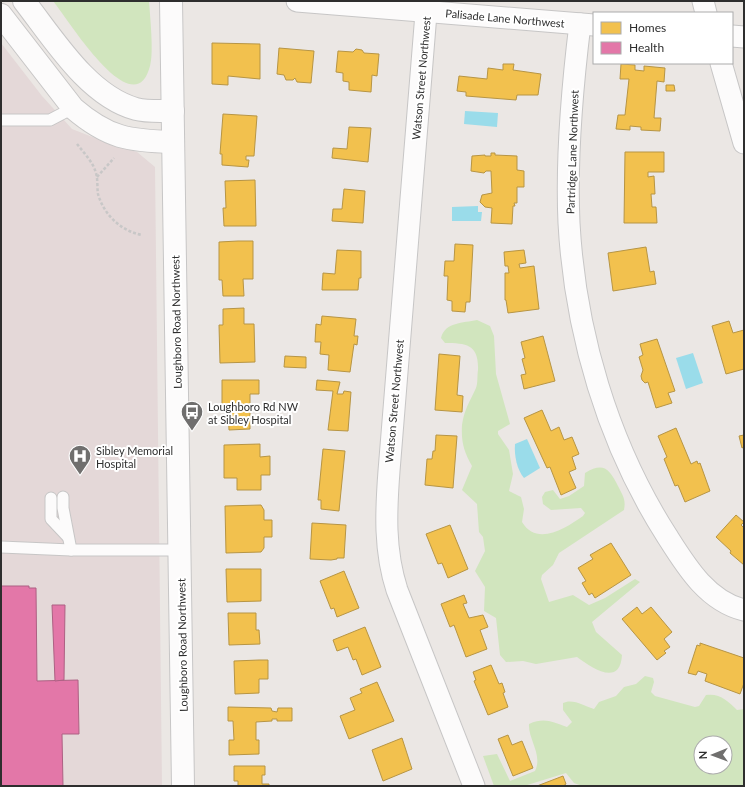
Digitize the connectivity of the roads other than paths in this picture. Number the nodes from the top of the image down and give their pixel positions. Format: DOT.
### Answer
graph roads {
  1 [pos="24,1"];
  2 [pos="171,1"];
  3 [pos="297,1"];
  4 [pos="703,1"];
  5 [pos="427,6"];
  6 [pos="706,12"];
  7 [pos="1,15"];
  8 [pos="587,24"];
  9 [pos="733,36"];
  10 [pos="744,37"];
  11 [pos="721,64"];
  12 [pos="73,108"];
  13 [pos="172,111"];
  14 [pos="1,120"];
  15 [pos="173,142"];
  16 [pos="744,143"];
  17 [pos="51,498"];
  18 [pos="63,498"];
  19 [pos="69,537"];
  20 [pos="1,547"];
  21 [pos="71,550"];
  22 [pos="180,550"];
  23 [pos="744,610"];
  24 [pos="183,786"];
  25 [pos="474,786"];
  1 -- 13 [label="main road"];
  2 -- 13 [label="main road, Loughboro Road Northwest"];
  3 -- 5 [label="street, Palisade Lane Northwest"];
  4 -- 6 [label="street"];
  5 -- 8 [label="street, Palisade Lane Northwest"];
  5 -- 25 [label="street, Watson Street Northwest"];
  7 -- 12 [label="main road"];
  8 -- 23 [label="street, Partridge Lane Northwest"];
  9 -- 10 [label="street"];
  11 -- 16 [label="street"];
  12 -- 14 [label="lane"];
  12 -- 15 [label="main road"];
  13 -- 15 [label="main road, Loughboro Road Northwest"];
  15 -- 22 [label="main road, Loughboro Road Northwest"];
  17 -- 19 [label="lane"];
  18 -- 19 [label="lane"];
  19 -- 21 [label="lane"];
  20 -- 21 [label="lane"];
  21 -- 22 [label="lane"];
  22 -- 24 [label="main road, Loughboro Road Northwest"];
}
